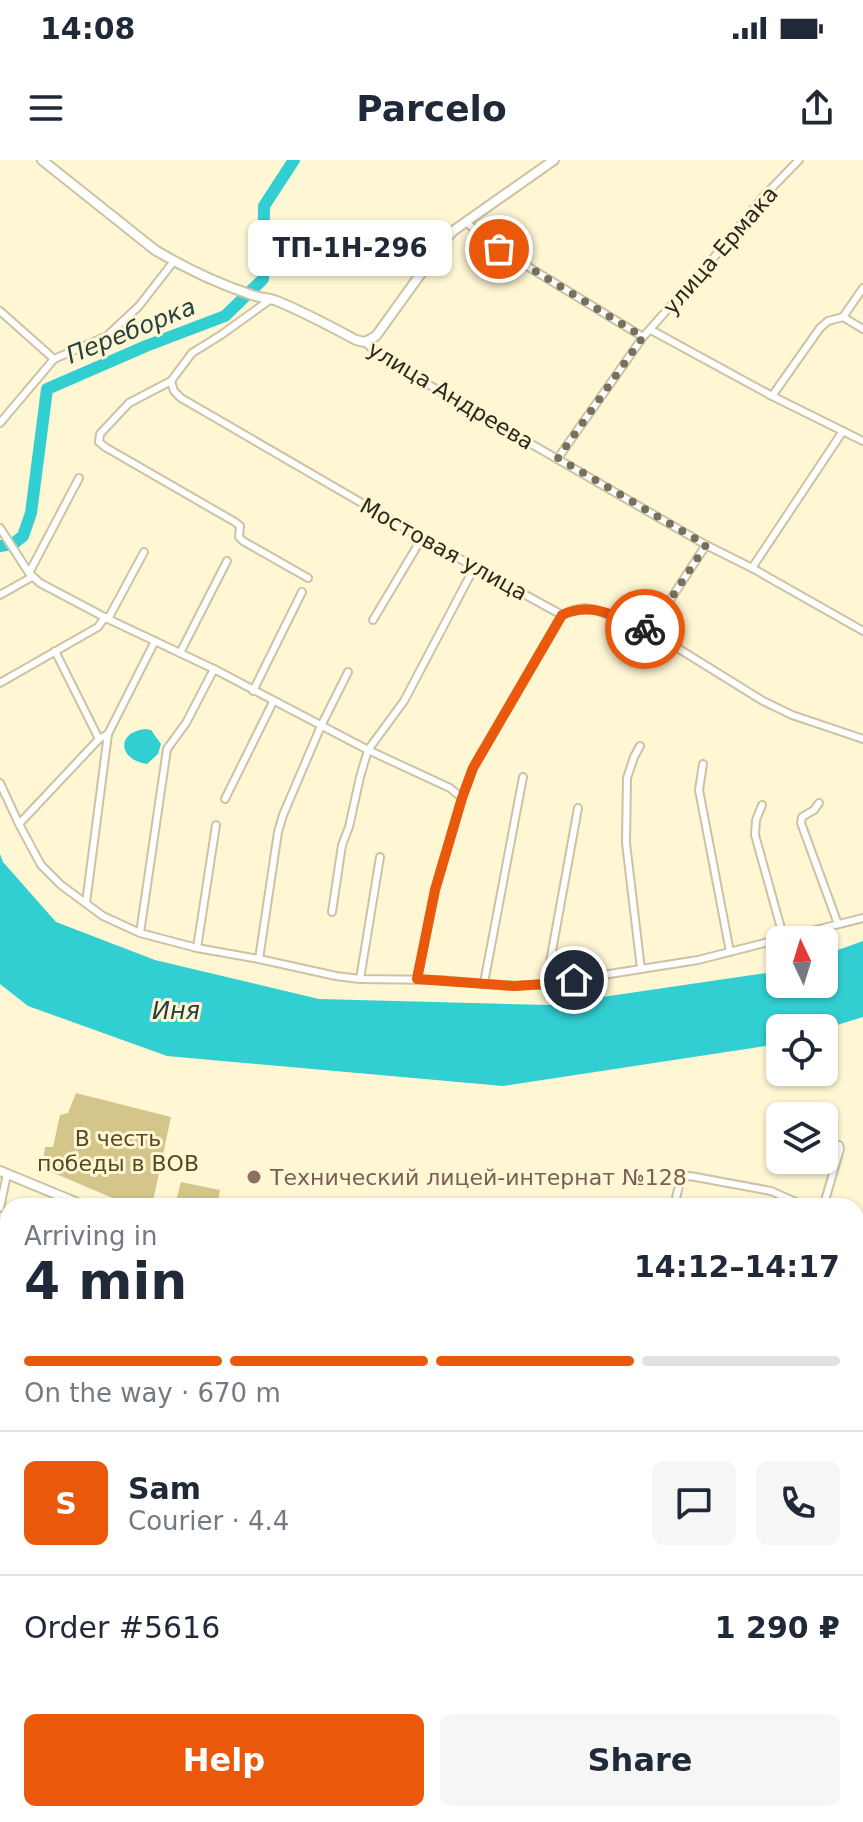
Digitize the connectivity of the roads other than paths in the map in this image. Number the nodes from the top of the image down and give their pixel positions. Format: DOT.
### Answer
graph roads {
  1 [pos="42,160"];
  2 [pos="554,160"];
  3 [pos="799,160"];
  4 [pos="467,223"];
  5 [pos="174,261"];
  6 [pos="863,288"];
  7 [pos="271,299"];
  8 [pos="0,311"];
  9 [pos="843,317"];
  10 [pos="863,329"];
  11 [pos="651,330"];
  12 [pos="643,337"];
  13 [pos="365,342"];
  14 [pos="54,359"];
  15 [pos="171,381"];
  16 [pos="772,396"];
  17 [pos="0,423"];
  18 [pos="843,431"];
  19 [pos="863,441"];
  20 [pos="558,458"];
  21 [pos="79,478"];
  22 [pos="0,528"];
  23 [pos="422,538"];
  24 [pos="706,545"];
  25 [pos="144,552"];
  26 [pos="227,561"];
  27 [pos="474,568"];
  28 [pos="752,568"];
  29 [pos="31,575"];
  30 [pos="308,578"];
  31 [pos="302,592"];
  32 [pos="0,595"];
  33 [pos="562,615"];
  34 [pos="107,618"];
  35 [pos="373,620"];
  36 [pos="650,631"];
  37 [pos="863,631"];
  38 [pos="155,641"];
  39 [pos="55,651"];
  40 [pos="180,653"];
  41 [pos="214,669"];
  42 [pos="348,672"];
  43 [pos="0,683"];
  44 [pos="253,691"];
  45 [pos="273,702"];
  46 [pos="321,726"];
  47 [pos="108,734"];
  48 [pos="99,739"];
  49 [pos="863,739"];
  50 [pos="640,746"];
  51 [pos="368,750"];
  52 [pos="703,764"];
  53 [pos="523,777"];
  54 [pos="0,783"];
  55 [pos="462,798"];
  56 [pos="225,799"];
  57 [pos="819,803"];
  58 [pos="762,805"];
  59 [pos="578,808"];
  60 [pos="19,824"];
  61 [pos="216,825"];
  62 [pos="380,857"];
  63 [pos="86,903"];
  64 [pos="332,912"];
  65 [pos="863,918"];
  66 [pos="838,924"];
  67 [pos="780,926"];
  68 [pos="831,926"];
  69 [pos="140,933"];
  70 [pos="766,943"];
  71 [pos="197,948"];
  72 [pos="730,952"];
  73 [pos="259,959"];
  74 [pos="641,969"];
  75 [pos="360,979"];
  76 [pos="417,979"];
  77 [pos="484,983"];
  78 [pos="546,984"];
  79 [pos="3,1172"];
  80 [pos="833,1174"];
  81 [pos="1,1198"];
  82 [pos="66,1198"];
  83 [pos="676,1198"];
  84 [pos="787,1198"];
  85 [pos="826,1198"];
  1 -- 5 [label="main road, улица Андреева"];
  2 -- 4 [label="main road"];
  3 -- 11 [label="street, улица Ермака"];
  4 -- 12 [label="street"];
  4 -- 13 [label="main road"];
  5 -- 7 [label="main road, улица Андреева"];
  5 -- 14 [label="street"];
  6 -- 9 [label="street"];
  7 -- 13 [label="main road, улица Андреева"];
  7 -- 15 [label="street"];
  8 -- 14 [label="street"];
  9 -- 10 [label="street"];
  9 -- 16 [label="street"];
  11 -- 12 [label="street, улица Ермака"];
  11 -- 16 [label="street"];
  12 -- 20 [label="street, улица Ермака"];
  13 -- 20 [label="street, улица Андреева"];
  14 -- 17 [label="street"];
  15 -- 23 [label="street, Мостовая улица"];
  15 -- 30 [label="street"];
  16 -- 18 [label="street"];
  18 -- 19 [label="street"];
  18 -- 28 [label="street"];
  20 -- 24 [label="street, улица Андреева"];
  21 -- 29 [label="street"];
  22 -- 29 [label="street"];
  23 -- 27 [label="street, Мостовая улица"];
  23 -- 35 [label="street"];
  24 -- 28 [label="street, улица Андреева"];
  24 -- 36 [label="street"];
  25 -- 34 [label="street"];
  26 -- 40 [label="street"];
  27 -- 33 [label="street, Мостовая улица"];
  27 -- 51 [label="street"];
  28 -- 37 [label="street, улица Андреева"];
  29 -- 32 [label="street"];
  29 -- 34 [label="street"];
  31 -- 44 [label="street"];
  33 -- 36 [label="street"];
  33 -- 55 [label="street"];
  34 -- 38 [label="street"];
  34 -- 39 [label="street"];
  36 -- 49 [label="street"];
  38 -- 40 [label="street"];
  38 -- 47 [label="street"];
  39 -- 43 [label="street"];
  39 -- 48 [label="street"];
  40 -- 41 [label="street"];
  41 -- 44 [label="street"];
  41 -- 69 [label="street"];
  42 -- 46 [label="street"];
  44 -- 45 [label="street"];
  45 -- 46 [label="street"];
  45 -- 56 [label="street"];
  46 -- 51 [label="street"];
  46 -- 73 [label="street"];
  47 -- 48 [label="street"];
  47 -- 63 [label="street"];
  48 -- 60 [label="street"];
  50 -- 74 [label="street"];
  51 -- 55 [label="street"];
  51 -- 64 [label="street"];
  52 -- 72 [label="street"];
  53 -- 77 [label="street"];
  54 -- 60 [label="street"];
  55 -- 76 [label="street"];
  57 -- 66 [label="street"];
  58 -- 67 [label="street"];
  59 -- 78 [label="street"];
  60 -- 63 [label="street"];
  61 -- 71 [label="street"];
  62 -- 75 [label="street"];
  63 -- 69 [label="street"];
  65 -- 66 [label="street"];
  66 -- 68 [label="street"];
  69 -- 71 [label="street"];
  70 -- 72 [label="street"];
  71 -- 73 [label="street"];
  72 -- 74 [label="street"];
  73 -- 75 [label="street"];
  74 -- 78 [label="street"];
  75 -- 76 [label="street"];
  76 -- 77 [label="street"];
  77 -- 78 [label="street"];
  79 -- 81 [label="street"];
  79 -- 82 [label="main road"];
  80 -- 85 [label="street"];
  83 -- 84 [label="street"];
}
